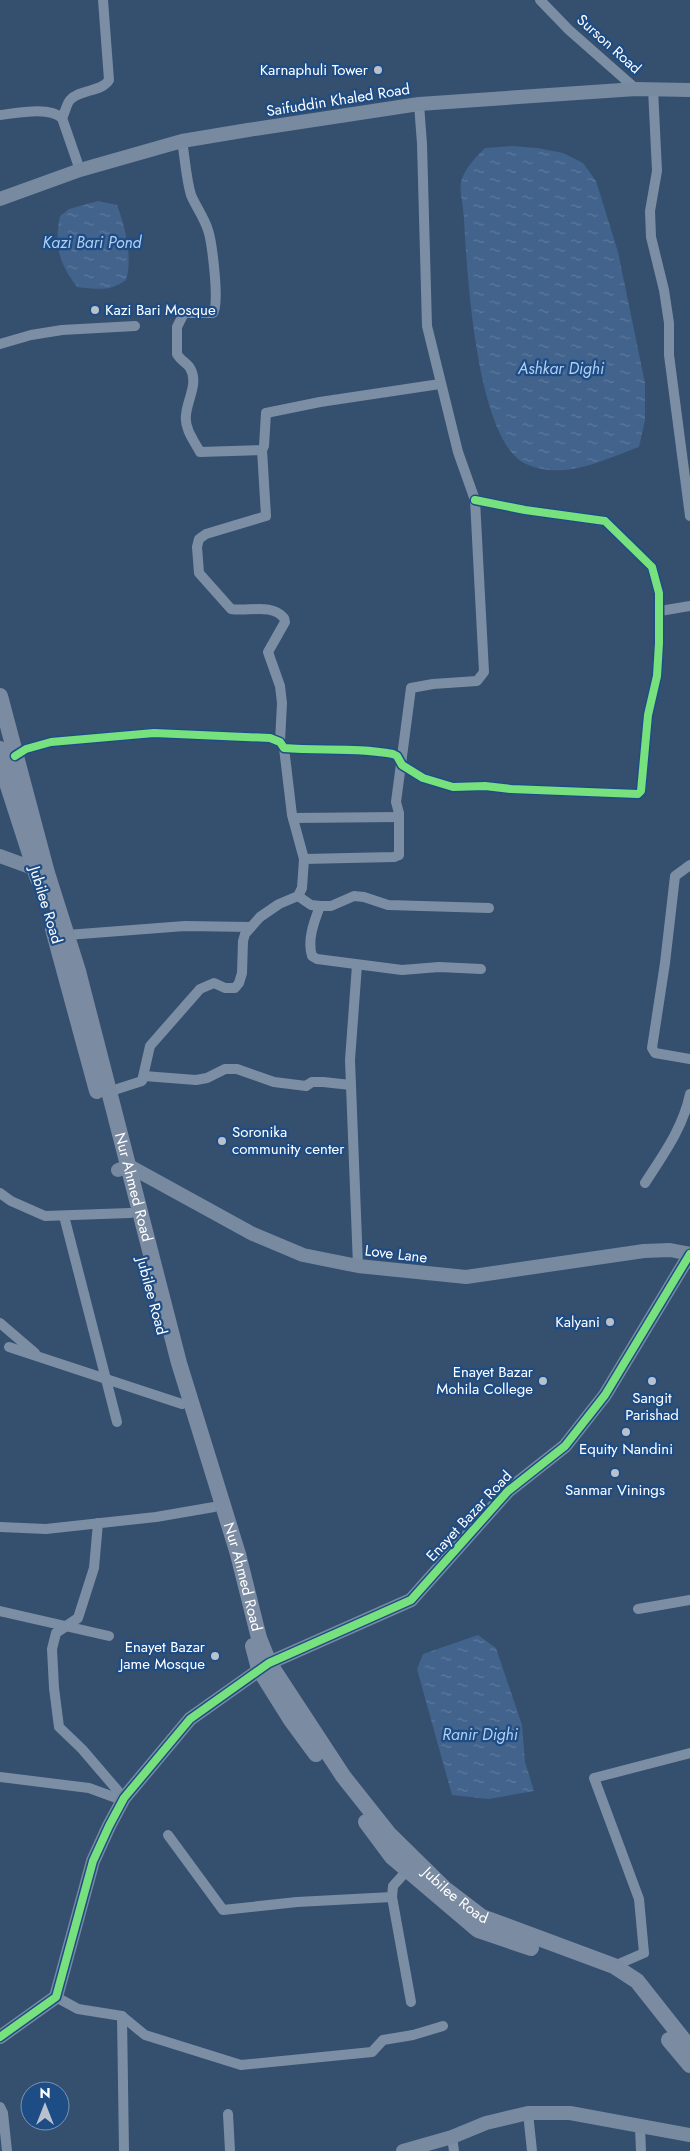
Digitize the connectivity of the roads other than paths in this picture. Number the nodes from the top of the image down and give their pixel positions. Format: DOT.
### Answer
graph roads {
  1 [pos="103,0"];
  2 [pos="540,0"];
  3 [pos="636,89"];
  4 [pos="654,89"];
  5 [pos="690,90"];
  6 [pos="418,104"];
  7 [pos="0,115"];
  8 [pos="62,118"];
  9 [pos="182,141"];
  10 [pos="80,170"];
  11 [pos="0,199"];
  12 [pos="135,326"];
  13 [pos="0,344"];
  14 [pos="440,384"];
  15 [pos="262,450"];
  16 [pos="475,500"];
  17 [pos="690,516"];
  18 [pos="690,606"];
  19 [pos="660,611"];
  20 [pos="0,696"];
  21 [pos="282,745"];
  22 [pos="0,749"];
  23 [pos="15,756"];
  24 [pos="402,765"];
  25 [pos="400,817"];
  26 [pos="293,818"];
  27 [pos="0,856"];
  28 [pos="304,859"];
  29 [pos="690,865"];
  30 [pos="41,871"];
  31 [pos="298,896"];
  32 [pos="320,906"];
  33 [pos="489,908"];
  34 [pos="251,927"];
  35 [pos="67,935"];
  36 [pos="357,965"];
  37 [pos="480,969"];
  38 [pos="690,1059"];
  39 [pos="144,1076"];
  40 [pos="352,1085"];
  41 [pos="108,1092"];
  42 [pos="690,1094"];
  43 [pos="124,1168"];
  44 [pos="645,1183"];
  45 [pos="0,1193"];
  46 [pos="130,1213"];
  47 [pos="64,1216"];
  48 [pos="690,1254"];
  49 [pos="358,1266"];
  50 [pos="0,1323"];
  51 [pos="9,1347"];
  52 [pos="39,1357"];
  53 [pos="106,1379"];
  54 [pos="182,1404"];
  55 [pos="117,1422"];
  56 [pos="214,1507"];
  57 [pos="98,1523"];
  58 [pos="0,1527"];
  59 [pos="690,1600"];
  60 [pos="638,1609"];
  61 [pos="0,1611"];
  62 [pos="66,1626"];
  63 [pos="108,1636"];
  64 [pos="268,1668"];
  65 [pos="690,1753"];
  66 [pos="0,1777"];
  67 [pos="123,1800"];
  68 [pos="168,1835"];
  69 [pos="411,1865"];
  70 [pos="392,1897"];
  71 [pos="614,1966"];
  72 [pos="56,1997"];
  73 [pos="411,2002"];
  74 [pos="122,2016"];
  75 [pos="443,2026"];
  76 [pos="2,2032"];
  77 [pos="690,2048"];
  78 [pos="690,2065"];
  79 [pos="0,2107"];
  80 [pos="528,2113"];
  81 [pos="228,2114"];
  82 [pos="640,2127"];
  83 [pos="690,2135"];
  84 [pos="453,2144"];
  85 [pos="7,2151"];
  86 [pos="124,2151"];
  87 [pos="230,2151"];
  88 [pos="403,2151"];
  89 [pos="532,2151"];
  90 [pos="641,2151"];
  1 -- 8 [label="street"];
  2 -- 3 [label="street, Surson Road"];
  3 -- 4 [label="street, Saifuddin Khaled Road"];
  3 -- 6 [label="street, Saifuddin Khaled Road"];
  4 -- 5 [label="street, Saifuddin Khaled Road"];
  4 -- 17 [label="street"];
  6 -- 9 [label="street, Saifuddin Khaled Road"];
  6 -- 14 [label="street"];
  7 -- 8 [label="street"];
  8 -- 10 [label="street"];
  9 -- 10 [label="street, Saifuddin Khaled Road"];
  9 -- 15 [label="street"];
  10 -- 11 [label="street, Saifuddin Khaled Road"];
  12 -- 13 [label="street"];
  14 -- 15 [label="street"];
  14 -- 16 [label="street"];
  15 -- 21 [label="street"];
  16 -- 19 [label="street"];
  16 -- 24 [label="street"];
  18 -- 19 [label="street"];
  19 -- 24 [label="street"];
  20 -- 23 [label="main road, Nur Ahmed Road"];
  21 -- 23 [label="street"];
  21 -- 24 [label="street"];
  21 -- 26 [label="street"];
  22 -- 30 [label="main road, Jubilee Road"];
  23 -- 30 [label="main road, Nur Ahmed Road"];
  24 -- 25 [label="street"];
  25 -- 26 [label="street"];
  25 -- 28 [label="street"];
  26 -- 28 [label="street"];
  27 -- 30 [label="street"];
  28 -- 31 [label="street"];
  29 -- 38 [label="street"];
  30 -- 35 [label="main road, Nur Ahmed Road"];
  30 -- 43 [label="main road, Jubilee Road"];
  31 -- 32 [label="street"];
  31 -- 34 [label="street"];
  32 -- 33 [label="street"];
  32 -- 36 [label="street"];
  34 -- 35 [label="street"];
  34 -- 39 [label="street"];
  35 -- 41 [label="main road, Nur Ahmed Road"];
  36 -- 37 [label="street"];
  36 -- 40 [label="street"];
  39 -- 40 [label="street"];
  39 -- 41 [label="street"];
  40 -- 49 [label="street"];
  41 -- 43 [label="main road, Nur Ahmed Road"];
  42 -- 44 [label="street"];
  43 -- 46 [label="main road, Jubilee Road"];
  43 -- 49 [label="street, Love Lane"];
  43 -- 64 [label="main road, Nur Ahmed Road"];
  45 -- 47 [label="street"];
  46 -- 47 [label="street"];
  46 -- 54 [label="main road, Jubilee Road"];
  47 -- 53 [label="street"];
  48 -- 49 [label="street, Love Lane"];
  48 -- 64 [label="street, Enayet Bazar Road"];
  50 -- 52 [label="street"];
  51 -- 52 [label="street"];
  52 -- 53 [label="street"];
  53 -- 54 [label="street"];
  53 -- 55 [label="street"];
  54 -- 56 [label="main road, Jubilee Road"];
  56 -- 57 [label="street"];
  56 -- 64 [label="main road, Jubilee Road"];
  57 -- 58 [label="street"];
  57 -- 62 [label="street"];
  59 -- 60 [label="street"];
  61 -- 62 [label="street"];
  62 -- 63 [label="street"];
  62 -- 67 [label="street"];
  64 -- 67 [label="street, Enayet Bazar Road"];
  64 -- 69 [label="main road, Jubilee Road"];
  65 -- 71 [label="street"];
  66 -- 67 [label="street"];
  67 -- 72 [label="street, Enayet Bazar Road"];
  68 -- 70 [label="street"];
  69 -- 70 [label="street"];
  69 -- 71 [label="main road, Jubilee Road"];
  69 -- 78 [label="main road"];
  70 -- 73 [label="street"];
  71 -- 77 [label="main road, Jubilee Road"];
  72 -- 74 [label="street"];
  72 -- 76 [label="street"];
  74 -- 75 [label="street"];
  74 -- 86 [label="street"];
  79 -- 85 [label="street"];
  80 -- 82 [label="street"];
  80 -- 84 [label="street"];
  80 -- 89 [label="street"];
  81 -- 87 [label="street"];
  82 -- 83 [label="street"];
  82 -- 90 [label="street"];
  84 -- 88 [label="street"];
}
